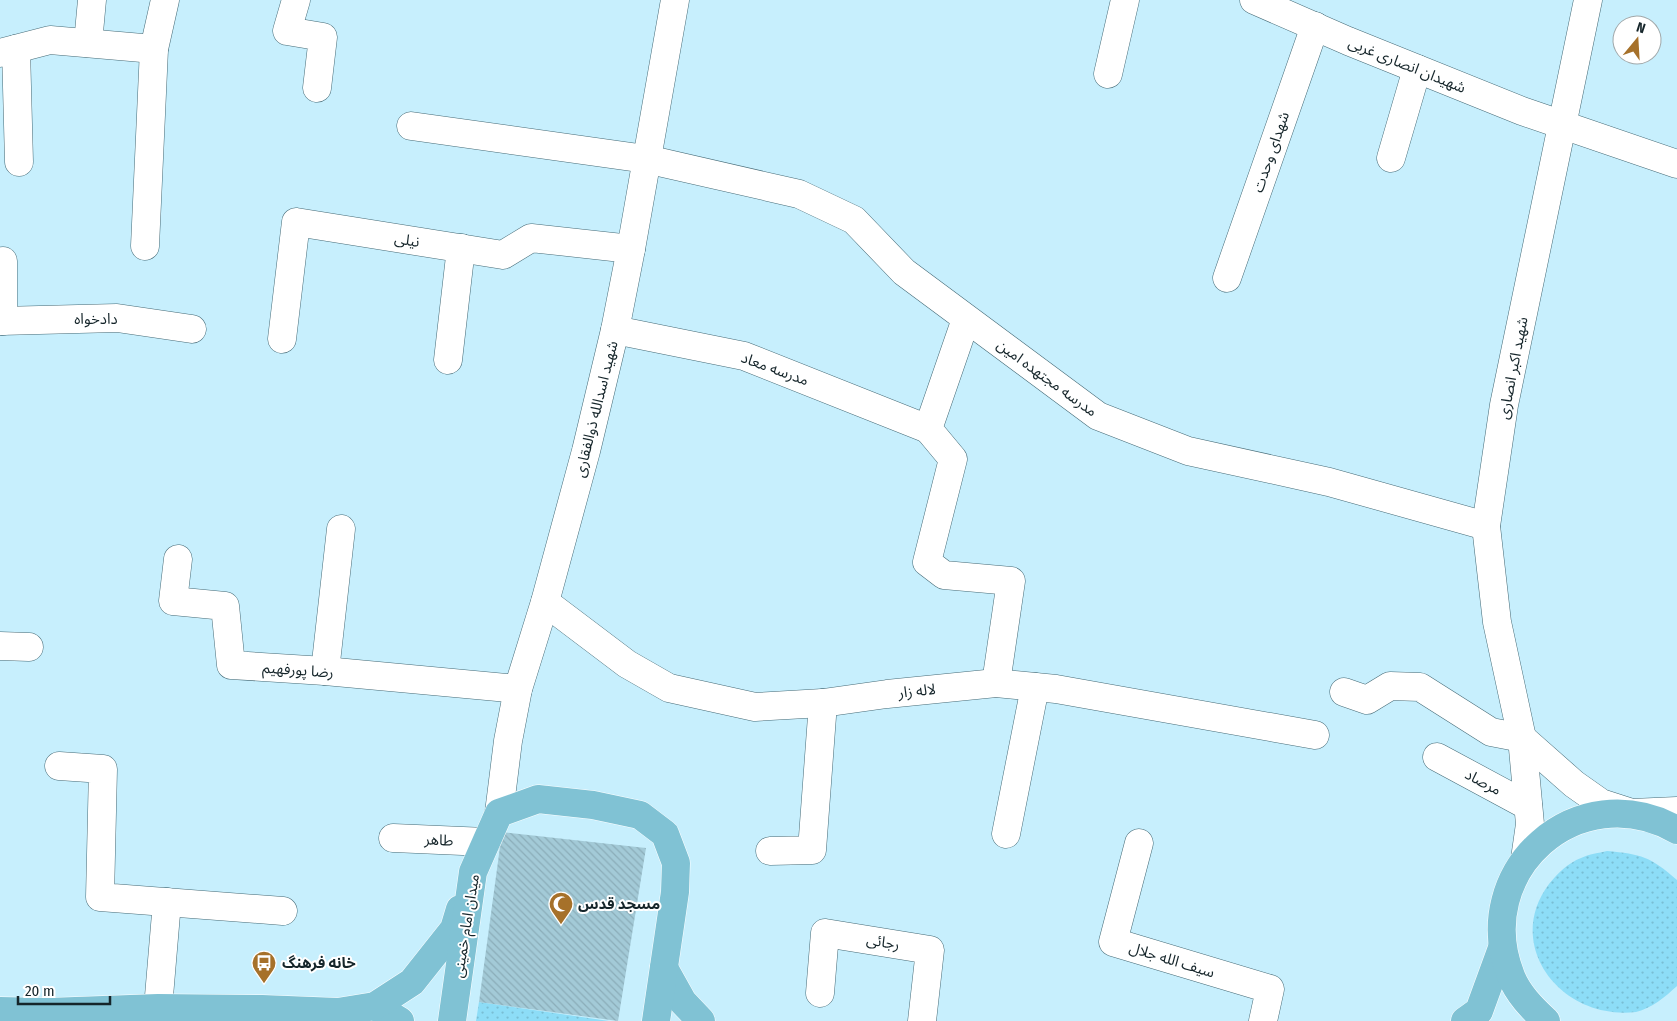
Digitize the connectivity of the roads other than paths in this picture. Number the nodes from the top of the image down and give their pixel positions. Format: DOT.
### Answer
graph roads {
  1 [pos="92,0"];
  2 [pos="164,0"];
  3 [pos="296,0"];
  4 [pos="675,0"];
  5 [pos="1125,0"];
  6 [pos="1254,0"];
  7 [pos="1588,0"];
  8 [pos="1315,26"];
  9 [pos="88,44"];
  10 [pos="154,49"];
  11 [pos="8,51"];
  12 [pos="1418,69"];
  13 [pos="1108,74"];
  14 [pos="317,88"];
  15 [pos="411,126"];
  16 [pos="1562,126"];
  17 [pos="1391,158"];
  18 [pos="646,159"];
  19 [pos="19,162"];
  20 [pos="1677,164"];
  21 [pos="146,246"];
  22 [pos="461,248"];
  23 [pos="631,249"];
  24 [pos="3,261"];
  25 [pos="1227,278"];
  26 [pos="966,319"];
  27 [pos="1,321"];
  28 [pos="192,329"];
  29 [pos="614,330"];
  30 [pos="282,339"];
  31 [pos="448,360"];
  32 [pos="928,429"];
  33 [pos="1486,526"];
  34 [pos="341,529"];
  35 [pos="178,560"];
  36 [pos="545,602"];
  37 [pos="0,646"];
  38 [pos="29,647"];
  39 [pos="325,671"];
  40 [pos="996,683"];
  41 [pos="1036,687"];
  42 [pos="518,689"];
  43 [pos="1344,692"];
  44 [pos="823,703"];
  45 [pos="1315,735"];
  46 [pos="1522,738"];
  47 [pos="1437,757"];
  48 [pos="59,766"];
  49 [pos="1528,806"];
  50 [pos="1677,811"];
  51 [pos="499,813"];
  52 [pos="1632,813"];
  53 [pos="1677,830"];
  54 [pos="1006,834"];
  55 [pos="393,838"];
  56 [pos="486,842"];
  57 [pos="1139,843"];
  58 [pos="770,851"];
  59 [pos="1525,859"];
  60 [pos="473,872"];
  61 [pos="167,902"];
  62 [pos="283,911"];
  63 [pos="1502,948"];
  64 [pos="664,968"];
  65 [pos="820,993"];
  66 [pos="375,1006"];
  67 [pos="158,1008"];
  68 [pos="0,1011"];
  69 [pos="400,1021"];
  70 [pos="452,1021"];
  71 [pos="656,1021"];
  72 [pos="700,1021"];
  73 [pos="922,1021"];
  74 [pos="1263,1021"];
  75 [pos="1465,1021"];
  76 [pos="1546,1021"];
  1 -- 9 [label="street"];
  2 -- 10 [label="street"];
  3 -- 14 [label="street"];
  4 -- 18 [label="street, شهید اسدالله ذوالفقاری"];
  5 -- 13 [label="street"];
  6 -- 8 [label="street, شهیدان انصاری غربی"];
  7 -- 16 [label="street, شهید اکبر انصاری"];
  8 -- 12 [label="street, شهیدان انصاری غربی"];
  8 -- 25 [label="street, شهدای وحدت"];
  9 -- 10 [label="street"];
  9 -- 11 [label="street"];
  10 -- 21 [label="street"];
  11 -- 19 [label="street"];
  12 -- 16 [label="street, شهیدان انصاری غربی"];
  12 -- 17 [label="street"];
  15 -- 18 [label="street, مدرسه مجتهده امین"];
  16 -- 20 [label="street, شهیدان انصاری غربی"];
  16 -- 33 [label="street, شهید اکبر انصاری"];
  18 -- 23 [label="street, شهید اسدالله ذوالفقاری"];
  18 -- 26 [label="street, مدرسه مجتهده امین"];
  22 -- 23 [label="street, نیلی"];
  22 -- 30 [label="street, نیلی"];
  22 -- 31 [label="street"];
  23 -- 29 [label="street, شهید اسدالله ذوالفقاری"];
  24 -- 27 [label="street"];
  26 -- 32 [label="street"];
  26 -- 33 [label="street, مدرسه مجتهده امین"];
  27 -- 28 [label="street, دادخواه"];
  29 -- 32 [label="street, مدرسه معاد"];
  29 -- 36 [label="street, شهید اسدالله ذوالفقاری"];
  32 -- 40 [label="street"];
  33 -- 46 [label="street, شهید اکبر انصاری"];
  34 -- 39 [label="street"];
  35 -- 39 [label="street, رضا پورفهیم"];
  36 -- 42 [label="street, شهید اسدالله ذوالفقاری"];
  36 -- 44 [label="street, لاله زار"];
  37 -- 38 [label="street"];
  39 -- 42 [label="street, رضا پورفهیم"];
  40 -- 41 [label="street, لاله زار"];
  40 -- 44 [label="street, لاله زار"];
  41 -- 45 [label="street, لاله زار"];
  41 -- 54 [label="street"];
  42 -- 51 [label="street, شهید اسدالله ذوالفقاری"];
  43 -- 46 [label="street"];
  44 -- 58 [label="street"];
  46 -- 49 [label="street, شهید اکبر انصاری"];
  46 -- 52 [label="street"];
  47 -- 49 [label="street, مرصاد"];
  48 -- 61 [label="street"];
  49 -- 59 [label="street, شهید اکبر انصاری"];
  50 -- 52 [label="street"];
  51 -- 56 [label="main road, میدان امام خمینی"];
  51 -- 64 [label="main road"];
  52 -- 53 [label="main road"];
  52 -- 59 [label="main road"];
  55 -- 56 [label="street, طاهر"];
  56 -- 60 [label="main road, میدان امام خمینی"];
  57 -- 74 [label="street, سیف الله جلال"];
  59 -- 63 [label="main road"];
  60 -- 66 [label="main road"];
  60 -- 70 [label="main road, میدان امام خمینی"];
  61 -- 62 [label="street"];
  61 -- 67 [label="street"];
  63 -- 75 [label="main road"];
  63 -- 76 [label="main road"];
  64 -- 71 [label="main road"];
  64 -- 72 [label="main road"];
  65 -- 73 [label="street, رجائی"];
  66 -- 67 [label="main road"];
  66 -- 69 [label="main road"];
  67 -- 68 [label="main road"];
}
